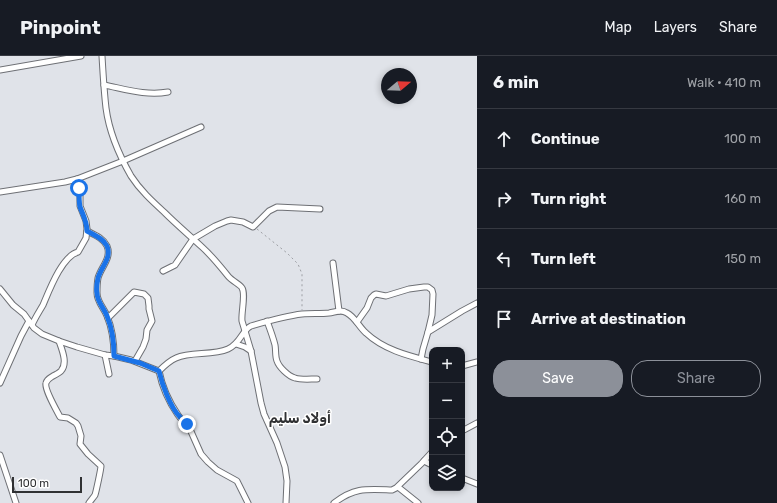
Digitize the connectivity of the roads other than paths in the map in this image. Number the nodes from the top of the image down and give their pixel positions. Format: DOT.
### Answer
graph roads {
  1 [pos="81,56"];
  2 [pos="102,56"];
  3 [pos="0,70"];
  4 [pos="104,85"];
  5 [pos="168,92"];
  6 [pos="201,127"];
  7 [pos="123,161"];
  8 [pos="77,179"];
  9 [pos="0,192"];
  10 [pos="320,209"];
  11 [pos="87,231"];
  12 [pos="193,239"];
  13 [pos="333,263"];
  14 [pos="163,271"];
  15 [pos="0,289"];
  16 [pos="477,304"];
  17 [pos="339,311"];
  18 [pos="108,318"];
  19 [pos="267,321"];
  20 [pos="356,322"];
  21 [pos="31,323"];
  22 [pos="245,331"];
  23 [pos="428,332"];
  24 [pos="59,341"];
  25 [pos="236,344"];
  26 [pos="251,351"];
  27 [pos="105,355"];
  28 [pos="114,356"];
  29 [pos="421,359"];
  30 [pos="429,361"];
  31 [pos="135,362"];
  32 [pos="477,362"];
  33 [pos="465,365"];
  34 [pos="159,371"];
  35 [pos="109,374"];
  36 [pos="317,379"];
  37 [pos="0,383"];
  38 [pos="477,423"];
  39 [pos="465,429"];
  40 [pos="0,455"];
  41 [pos="430,455"];
  42 [pos="424,462"];
  43 [pos="429,464"];
  44 [pos="465,479"];
  45 [pos="477,484"];
  46 [pos="398,487"];
  47 [pos="16,503"];
  48 [pos="89,503"];
  49 [pos="248,503"];
  50 [pos="286,503"];
  51 [pos="334,503"];
  52 [pos="418,503"];
  1 -- 3 [label="street"];
  2 -- 4 [label="street"];
  4 -- 5 [label="street"];
  4 -- 7 [label="street"];
  6 -- 7 [label="street"];
  7 -- 8 [label="street"];
  7 -- 12 [label="street"];
  8 -- 9 [label="street"];
  8 -- 11 [label="street"];
  10 -- 12 [label="street"];
  11 -- 18 [label="street"];
  11 -- 21 [label="street"];
  12 -- 14 [label="street"];
  12 -- 22 [label="street"];
  13 -- 17 [label="street"];
  15 -- 21 [label="street"];
  16 -- 23 [label="street"];
  17 -- 19 [label="street"];
  17 -- 20 [label="street"];
  18 -- 28 [label="street"];
  18 -- 31 [label="street"];
  19 -- 22 [label="street"];
  19 -- 36 [label="street"];
  20 -- 23 [label="street"];
  20 -- 29 [label="street"];
  21 -- 24 [label="street"];
  21 -- 37 [label="street"];
  22 -- 25 [label="street"];
  22 -- 26 [label="street"];
  23 -- 29 [label="street"];
  24 -- 27 [label="street"];
  24 -- 48 [label="street"];
  25 -- 26 [label="street"];
  25 -- 34 [label="street"];
  26 -- 50 [label="street"];
  27 -- 28 [label="street"];
  27 -- 35 [label="street"];
  28 -- 31 [label="street"];
  29 -- 30 [label="street"];
  31 -- 34 [label="street"];
  32 -- 33 [label="street"];
  34 -- 49 [label="street"];
  38 -- 39 [label="street"];
  40 -- 47 [label="street"];
  41 -- 42 [label="street"];
  42 -- 43 [label="street"];
  42 -- 46 [label="street"];
  44 -- 45 [label="street"];
  46 -- 51 [label="street"];
  46 -- 52 [label="street"];
}
